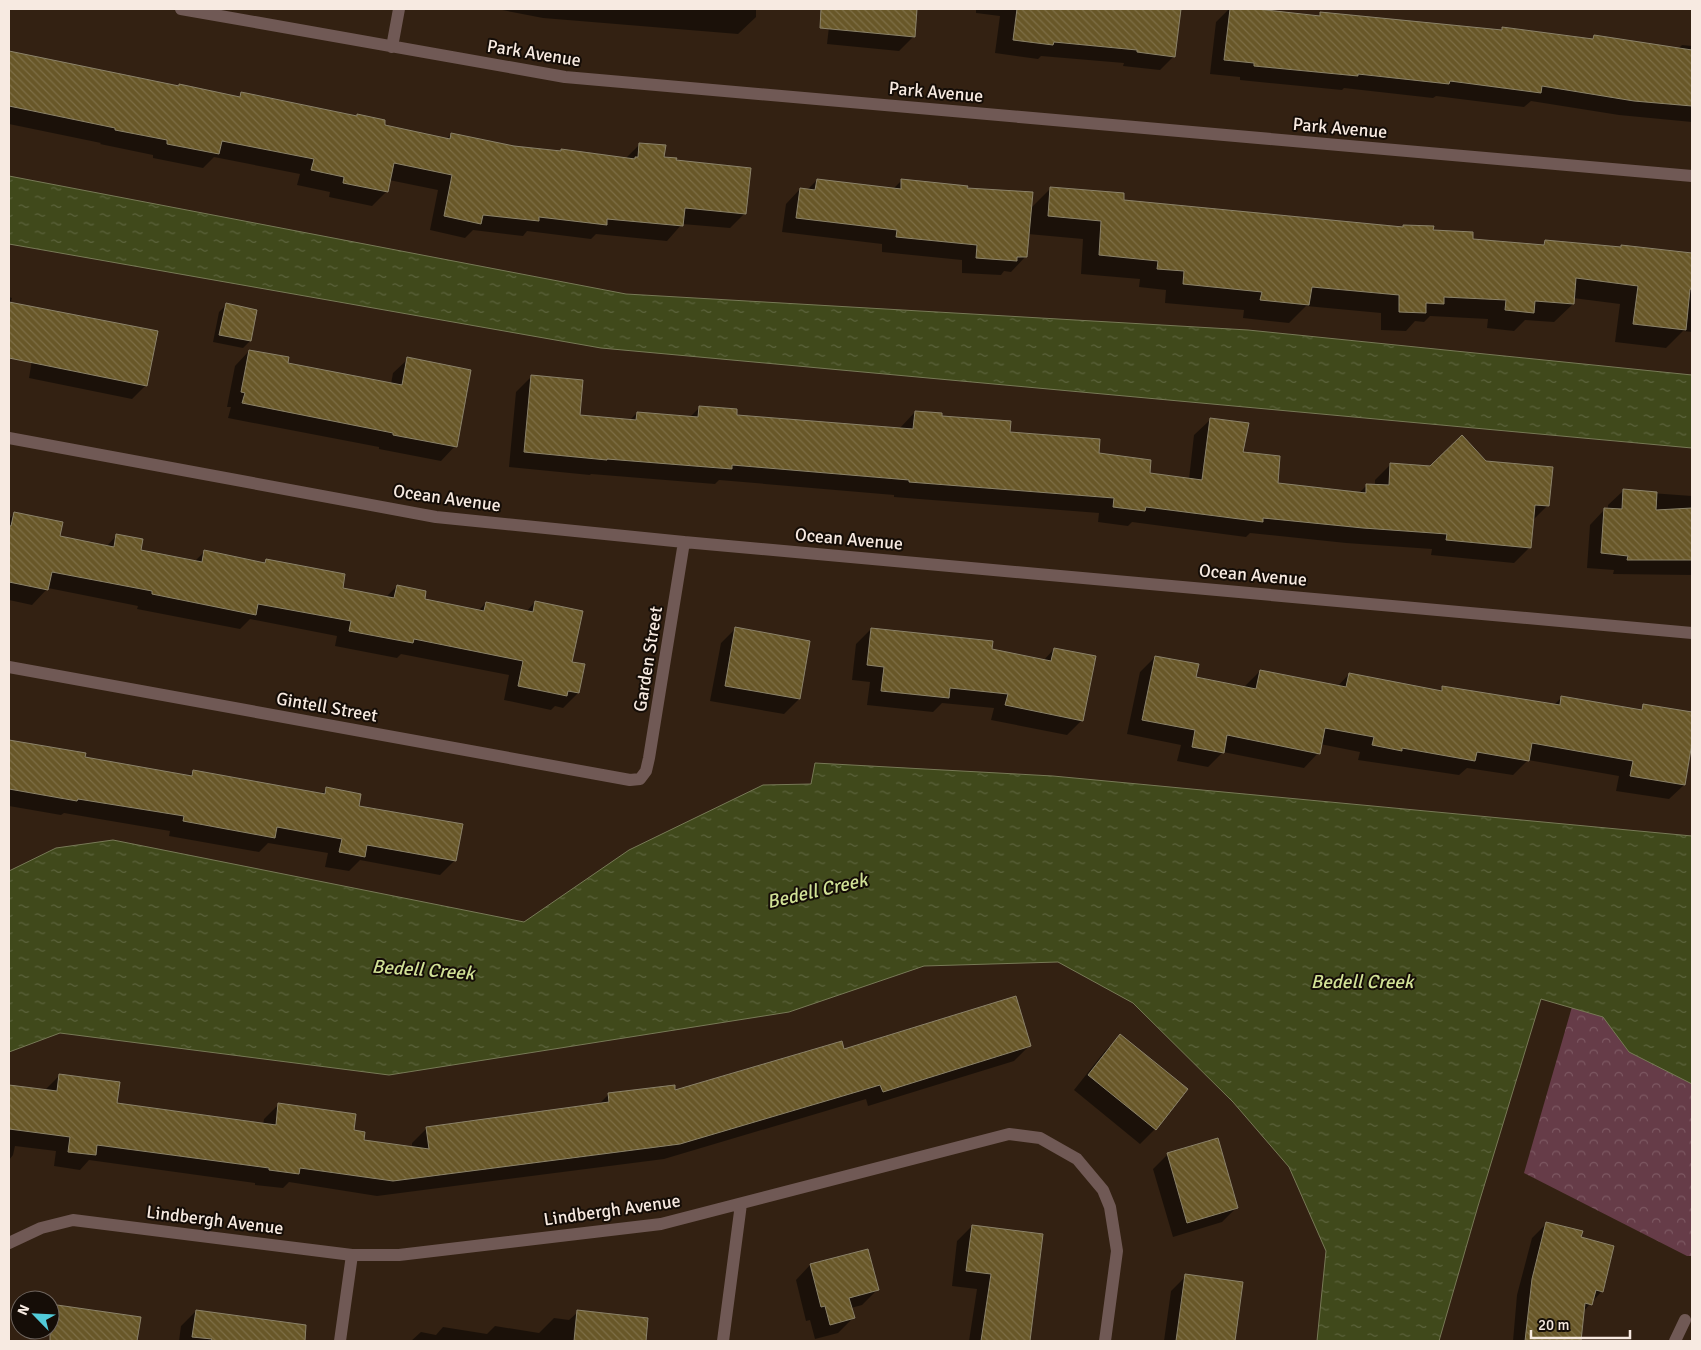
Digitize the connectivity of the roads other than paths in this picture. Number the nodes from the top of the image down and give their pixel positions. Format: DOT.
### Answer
graph roads {
  1 [pos="181,9"];
  2 [pos="399,9"];
  3 [pos="392,47"];
  4 [pos="1692,176"];
  5 [pos="9,438"];
  6 [pos="684,542"];
  7 [pos="1692,634"];
  8 [pos="9,667"];
  9 [pos="640,779"];
  10 [pos="741,1204"];
  11 [pos="9,1243"];
  12 [pos="352,1254"];
  13 [pos="1684,1320"];
  14 [pos="340,1341"];
  15 [pos="723,1341"];
  16 [pos="1105,1341"];
  17 [pos="1675,1341"];
  1 -- 3 [label="street, Park Avenue"];
  2 -- 3 [label="street"];
  3 -- 4 [label="street, Park Avenue"];
  5 -- 6 [label="street, Ocean Avenue"];
  6 -- 7 [label="street, Ocean Avenue"];
  6 -- 9 [label="street, Garden Street"];
  8 -- 9 [label="street, Gintell Street"];
  10 -- 12 [label="street, Lindbergh Avenue"];
  10 -- 15 [label="street"];
  10 -- 16 [label="street, Lindbergh Avenue"];
  11 -- 12 [label="street, Lindbergh Avenue"];
  12 -- 14 [label="street"];
  13 -- 17 [label="street"];
}
